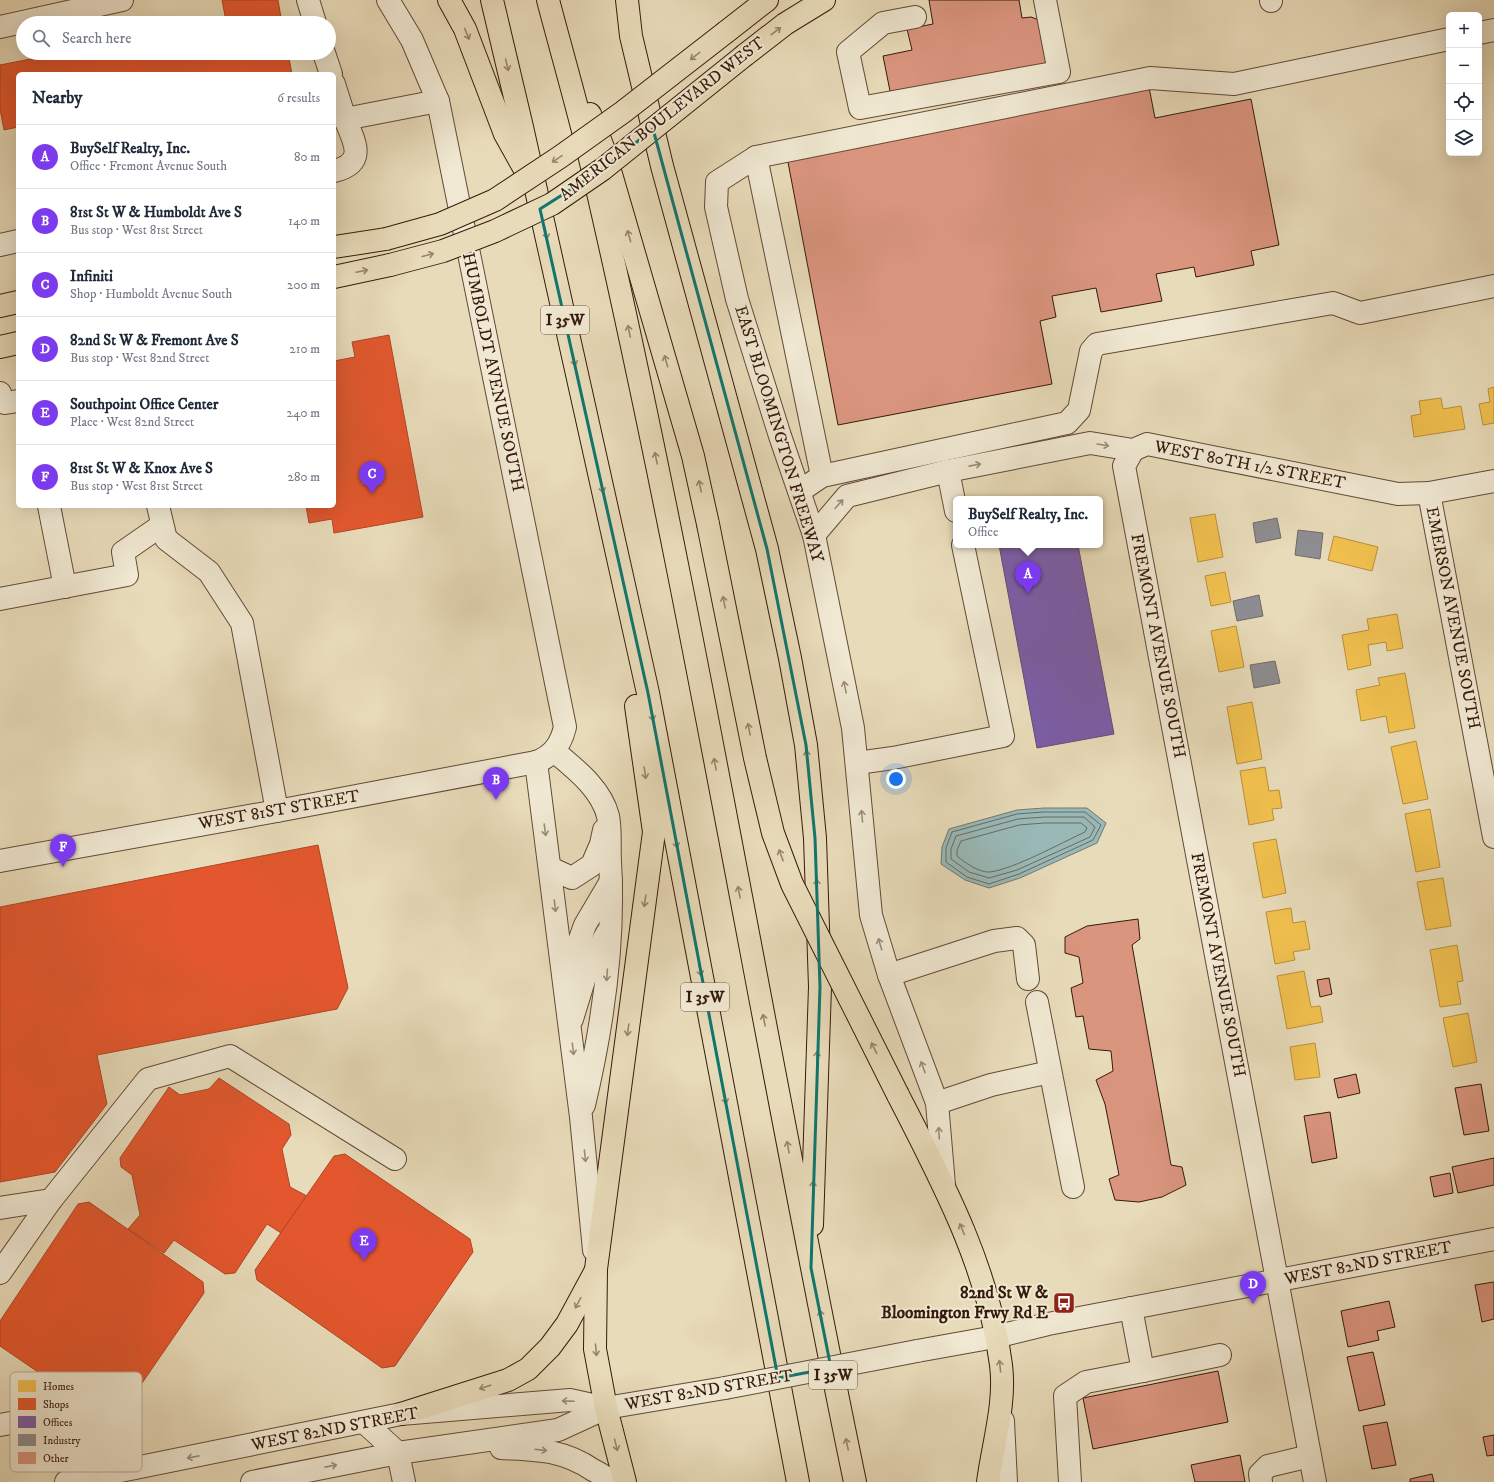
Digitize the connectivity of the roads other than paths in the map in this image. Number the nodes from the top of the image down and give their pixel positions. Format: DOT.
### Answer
graph roads {
  1 [pos="122,0"];
  2 [pos="308,0"];
  3 [pos="388,0"];
  4 [pos="449,0"];
  5 [pos="492,0"];
  6 [pos="548,0"];
  7 [pos="627,0"];
  8 [pos="767,0"];
  9 [pos="824,0"];
  10 [pos="1046,0"];
  11 [pos="50,16"];
  12 [pos="313,16"];
  13 [pos="915,17"];
  14 [pos="16,23"];
  15 [pos="555,24"];
  16 [pos="0,27"];
  17 [pos="1494,30"];
  18 [pos="1482,32"];
  19 [pos="1446,40"];
  20 [pos="326,60"];
  21 [pos="330,72"];
  22 [pos="336,90"];
  23 [pos="438,101"];
  24 [pos="345,119"];
  25 [pos="756,157"];
  26 [pos="336,171"];
  27 [pos="536,190"];
  28 [pos="16,241"];
  29 [pos="0,245"];
  30 [pos="336,247"];
  31 [pos="336,277"];
  32 [pos="1494,286"];
  33 [pos="16,302"];
  34 [pos="0,306"];
  35 [pos="16,343"];
  36 [pos="0,347"];
  37 [pos="1133,450"];
  38 [pos="948,471"];
  39 [pos="822,476"];
  40 [pos="1494,480"];
  41 [pos="800,491"];
  42 [pos="1429,493"];
  43 [pos="953,496"];
  44 [pos="50,508"];
  45 [pos="607,512"];
  46 [pos="160,516"];
  47 [pos="814,535"];
  48 [pos="964,548"];
  49 [pos="65,587"];
  50 [pos="0,599"];
  51 [pos="554,751"];
  52 [pos="536,762"];
  53 [pos="857,763"];
  54 [pos="277,811"];
  55 [pos="608,815"];
  56 [pos="1494,837"];
  57 [pos="0,861"];
  58 [pos="550,868"];
  59 [pos="611,880"];
  60 [pos="610,926"];
  61 [pos="889,975"];
  62 [pos="1028,979"];
  63 [pos="564,983"];
  64 [pos="1037,1002"];
  65 [pos="570,1026"];
  66 [pos="1050,1072"];
  67 [pos="937,1103"];
  68 [pos="581,1117"];
  69 [pos="395,1159"];
  70 [pos="944,1186"];
  71 [pos="1073,1187"];
  72 [pos="51,1200"];
  73 [pos="0,1208"];
  74 [pos="28,1232"];
  75 [pos="1494,1239"];
  76 [pos="0,1249"];
  77 [pos="811,1268"];
  78 [pos="596,1269"];
  79 [pos="0,1274"];
  80 [pos="1277,1280"];
  81 [pos="1131,1308"];
  82 [pos="995,1337"];
  83 [pos="1220,1355"];
  84 [pos="1143,1371"];
  85 [pos="1001,1396"];
  86 [pos="606,1408"];
  87 [pos="401,1414"];
  88 [pos="364,1422"];
  89 [pos="10,1423"];
  90 [pos="0,1425"];
  91 [pos="446,1446"];
  92 [pos="398,1453"];
  93 [pos="1310,1456"];
  94 [pos="142,1470"];
  95 [pos="132,1472"];
  96 [pos="104,1478"];
  97 [pos="66,1482"];
  98 [pos="252,1482"];
  99 [pos="404,1482"];
  100 [pos="611,1482"];
  101 [pos="625,1482"];
  102 [pos="798,1482"];
  103 [pos="855,1482"];
  104 [pos="988,1482"];
  105 [pos="1006,1482"];
  106 [pos="1070,1482"];
  107 [pos="1261,1482"];
  108 [pos="1315,1482"];
  1 -- 11 [label="street"];
  2 -- 12 [label="street"];
  3 -- 23 [label="street, HUMBOLDT AVENUE SOUTH"];
  4 -- 27 [label="main road, one-way"];
  5 -- 27 [label="main road, I 35W, one-way"];
  6 -- 15 [label="main road, I 35W"];
  77 -- 7 [label="main road, one-way"];
  8 -- 30 [label="main road, AMERICAN BOULEVARD WEST, one-way, bridge"];
  31 -- 9 [label="main road, AMERICAN BOULEVARD WEST, one-way, bridge"];
  10 -- 13 [label="street"];
  14 -- 16 [label="street"];
  70 -- 15 [label="main road, one-way, bridge"];
  77 -- 15 [label="main road, I 35W, one-way"];
  17 -- 18 [label="street"];
  19 -- 25 [label="street"];
  20 -- 21 [label="street"];
  22 -- 24 [label="street"];
  23 -- 24 [label="street"];
  23 -- 51 [label="street, HUMBOLDT AVENUE SOUTH"];
  24 -- 26 [label="street"];
  25 -- 39 [label="street"];
  25 -- 41 [label="street, EAST BLOOMINGTON FREEWAY"];
  27 -- 45 [label="main road, I 35W, one-way"];
  28 -- 29 [label="street"];
  32 -- 39 [label="street"];
  33 -- 34 [label="main road"];
  35 -- 36 [label="main road"];
  38 -- 37 [label="street, WEST 80TH 1/2 STREET, one-way"];
  37 -- 42 [label="street, WEST 80TH 1/2 STREET"];
  37 -- 80 [label="street, FREMONT AVENUE SOUTH"];
  38 -- 43 [label="street"];
  47 -- 38 [label="street, WEST 80TH 1/2 STREET, one-way"];
  39 -- 41 [label="street"];
  40 -- 42 [label="street, WEST 80TH 1/2 STREET"];
  41 -- 47 [label="street, EAST BLOOMINGTON FREEWAY"];
  42 -- 56 [label="street, EMERSON AVENUE SOUTH"];
  44 -- 49 [label="street"];
  45 -- 78 [label="main road, one-way"];
  45 -- 102 [label="main road, I 35W, one-way"];
  46 -- 49 [label="street"];
  46 -- 54 [label="street"];
  53 -- 47 [label="street, EAST BLOOMINGTON FREEWAY, one-way"];
  48 -- 53 [label="street"];
  49 -- 50 [label="street"];
  51 -- 52 [label="street, WEST 81ST STREET"];
  51 -- 55 [label="street"];
  52 -- 54 [label="street, WEST 81ST STREET"];
  52 -- 58 [label="street, one-way"];
  61 -- 53 [label="street, EAST BLOOMINGTON FREEWAY, one-way"];
  54 -- 57 [label="street, WEST 81ST STREET"];
  55 -- 58 [label="street"];
  55 -- 59 [label="street"];
  58 -- 63 [label="street, one-way"];
  59 -- 60 [label="street"];
  59 -- 63 [label="street"];
  60 -- 65 [label="street"];
  60 -- 68 [label="street, one-way"];
  61 -- 62 [label="street"];
  67 -- 61 [label="street, EAST BLOOMINGTON FREEWAY, one-way"];
  63 -- 65 [label="street"];
  64 -- 66 [label="street"];
  65 -- 68 [label="street, one-way"];
  66 -- 67 [label="street"];
  66 -- 71 [label="street"];
  70 -- 67 [label="street, EAST BLOOMINGTON FREEWAY, one-way"];
  68 -- 78 [label="street, one-way"];
  69 -- 72 [label="street"];
  82 -- 70 [label="main road, one-way"];
  72 -- 73 [label="street"];
  72 -- 74 [label="street"];
  74 -- 76 [label="street"];
  74 -- 79 [label="street"];
  75 -- 80 [label="street, WEST 82ND STREET"];
  103 -- 77 [label="main road, I 35W, one-way"];
  78 -- 86 [label="main road, one-way"];
  78 -- 87 [label="main road, one-way"];
  80 -- 81 [label="street, WEST 82ND STREET"];
  80 -- 93 [label="street, FREMONT AVENUE SOUTH"];
  81 -- 82 [label="street, WEST 82ND STREET"];
  81 -- 84 [label="street"];
  85 -- 82 [label="main road, one-way"];
  82 -- 86 [label="street, WEST 82ND STREET, bridge"];
  83 -- 84 [label="street"];
  84 -- 106 [label="street"];
  85 -- 104 [label="main road"];
  85 -- 105 [label="street"];
  86 -- 87 [label="street, WEST 82ND STREET, one-way"];
  86 -- 91 [label="street, WEST 82ND STREET"];
  86 -- 101 [label="main road, one-way"];
  87 -- 88 [label="street, WEST 82ND STREET"];
  88 -- 92 [label="street"];
  88 -- 94 [label="street, WEST 82ND STREET, one-way"];
  89 -- 90 [label="street"];
  91 -- 92 [label="street, WEST 82ND STREET"];
  91 -- 100 [label="street, one-way"];
  98 -- 92 [label="street, WEST 82ND STREET, one-way"];
  92 -- 99 [label="street"];
  93 -- 107 [label="street"];
  93 -- 108 [label="street, FREMONT AVENUE SOUTH"];
  95 -- 96 [label="street, WEST 82ND STREET, one-way"];
  96 -- 97 [label="street, WEST 82ND STREET"];
}
